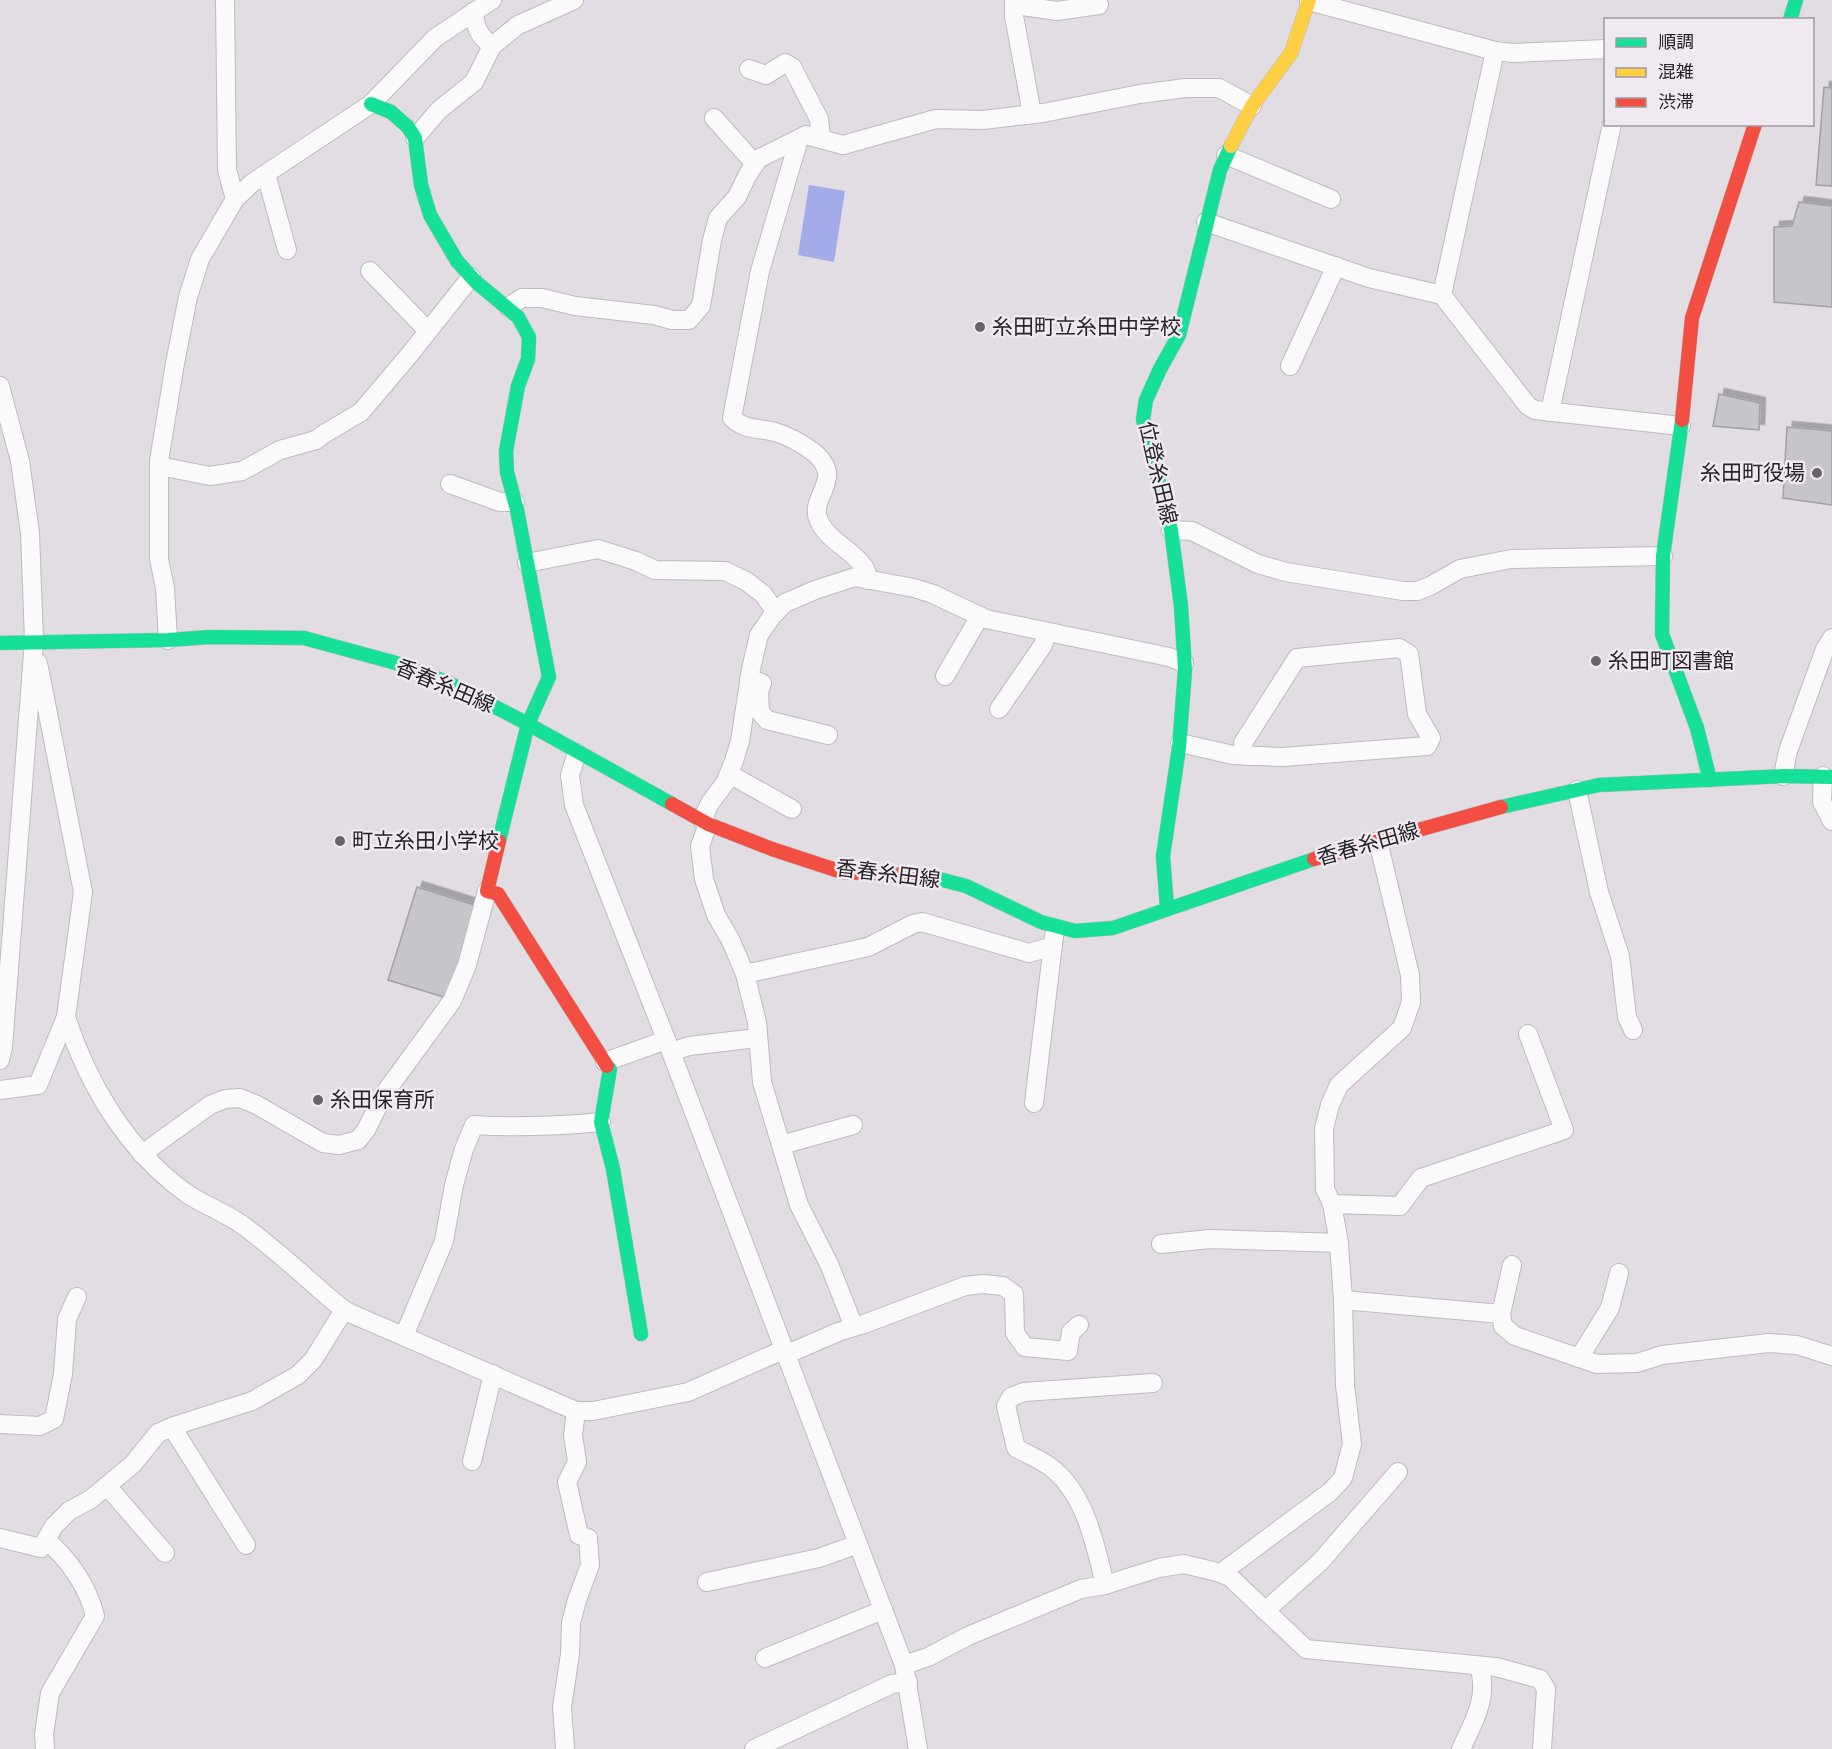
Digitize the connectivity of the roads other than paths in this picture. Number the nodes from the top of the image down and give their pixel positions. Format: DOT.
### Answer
graph roads {
  1 [pos="225,0"];
  2 [pos="492,0"];
  3 [pos="574,0"];
  4 [pos="1309,0"];
  5 [pos="1796,0"];
  6 [pos="1014,3"];
  7 [pos="1099,5"];
  8 [pos="473,12"];
  9 [pos="1791,18"];
  10 [pos="492,46"];
  11 [pos="1604,49"];
  12 [pos="1495,51"];
  13 [pos="749,69"];
  14 [pos="371,104"];
  15 [pos="1252,105"];
  16 [pos="1032,114"];
  17 [pos="714,118"];
  18 [pos="1612,126"];
  19 [pos="1754,126"];
  20 [pos="415,138"];
  21 [pos="799,139"];
  22 [pos="821,139"];
  23 [pos="1226,155"];
  24 [pos="755,164"];
  25 [pos="266,174"];
  26 [pos="235,199"];
  27 [pos="1331,199"];
  28 [pos="1206,222"];
  29 [pos="287,250"];
  30 [pos="1336,266"];
  31 [pos="370,271"];
  32 [pos="471,277"];
  33 [pos="1442,295"];
  34 [pos="508,307"];
  35 [pos="428,331"];
  36 [pos="1290,366"];
  37 [pos="0,386"];
  38 [pos="1550,412"];
  39 [pos="1681,426"];
  40 [pos="159,466"];
  41 [pos="450,484"];
  42 [pos="515,502"];
  43 [pos="1171,530"];
  44 [pos="1663,556"];
  45 [pos="527,563"];
  46 [pos="868,580"];
  47 [pos="776,612"];
  48 [pos="980,616"];
  49 [pos="1047,632"];
  50 [pos="1832,638"];
  51 [pos="168,640"];
  52 [pos="34,641"];
  53 [pos="5,643"];
  54 [pos="1184,663"];
  55 [pos="945,676"];
  56 [pos="749,679"];
  57 [pos="999,709"];
  58 [pos="528,724"];
  59 [pos="828,735"];
  60 [pos="1180,742"];
  61 [pos="577,753"];
  62 [pos="1244,756"];
  63 [pos="729,774"];
  64 [pos="1784,776"];
  65 [pos="1827,777"];
  66 [pos="1710,780"];
  67 [pos="1577,790"];
  68 [pos="792,809"];
  69 [pos="1832,821"];
  70 [pos="705,822"];
  71 [pos="1378,841"];
  72 [pos="487,891"];
  73 [pos="1167,908"];
  74 [pos="1055,926"];
  75 [pos="1053,946"];
  76 [pos="745,974"];
  77 [pos="66,1017"];
  78 [pos="1633,1030"];
  79 [pos="1527,1035"];
  80 [pos="757,1038"];
  81 [pos="668,1046"];
  82 [pos="0,1060"];
  83 [pos="605,1062"];
  84 [pos="0,1090"];
  85 [pos="1034,1103"];
  86 [pos="601,1122"];
  87 [pos="853,1125"];
  88 [pos="781,1146"];
  89 [pos="142,1154"];
  90 [pos="1332,1204"];
  91 [pos="1161,1244"];
  92 [pos="1339,1244"];
  93 [pos="1512,1265"];
  94 [pos="1620,1273"];
  95 [pos="77,1297"];
  96 [pos="1343,1300"];
  97 [pos="344,1310"];
  98 [pos="1501,1314"];
  99 [pos="1079,1325"];
  100 [pos="854,1327"];
  101 [pos="641,1334"];
  102 [pos="404,1336"];
  103 [pos="784,1353"];
  104 [pos="1832,1356"];
  105 [pos="1579,1358"];
  106 [pos="493,1374"];
  107 [pos="1153,1383"];
  108 [pos="576,1411"];
  109 [pos="0,1424"];
  110 [pos="172,1427"];
  111 [pos="472,1461"];
  112 [pos="1398,1472"];
  113 [pos="107,1486"];
  114 [pos="0,1538"];
  115 [pos="46,1540"];
  116 [pos="858,1544"];
  117 [pos="246,1545"];
  118 [pos="165,1553"];
  119 [pos="1221,1573"];
  120 [pos="707,1582"];
  121 [pos="1105,1584"];
  122 [pos="883,1610"];
  123 [pos="1265,1611"];
  124 [pos="765,1658"];
  125 [pos="1479,1665"];
  126 [pos="906,1674"];
  127 [pos="45,1749"];
  128 [pos="566,1749"];
  129 [pos="754,1749"];
  130 [pos="918,1749"];
  131 [pos="1461,1749"];
  132 [pos="1542,1749"];
  1 -- 26 [label="street"];
  2 -- 8 [label="street"];
  3 -- 10 [label="street"];
  4 -- 12 [label="street"];
  4 -- 15 [label="main road, 位登糸田線"];
  5 -- 9 [label="main road"];
  6 -- 7 [label="street"];
  6 -- 16 [label="street"];
  8 -- 10 [label="street"];
  8 -- 14 [label="street"];
  10 -- 20 [label="street"];
  11 -- 12 [label="street"];
  12 -- 33 [label="street"];
  13 -- 22 [label="street"];
  14 -- 20 [label="main road"];
  14 -- 25 [label="street"];
  15 -- 16 [label="street"];
  15 -- 23 [label="main road, 位登糸田線"];
  16 -- 22 [label="street"];
  17 -- 24 [label="street"];
  18 -- 38 [label="street"];
  19 -- 39 [label="main road"];
  20 -- 32 [label="main road"];
  21 -- 22 [label="street"];
  21 -- 24 [label="street"];
  21 -- 46 [label="street"];
  23 -- 27 [label="street"];
  23 -- 28 [label="main road, 位登糸田線"];
  24 -- 34 [label="street"];
  25 -- 26 [label="street"];
  25 -- 29 [label="street"];
  26 -- 40 [label="street"];
  28 -- 30 [label="street"];
  28 -- 43 [label="main road, 位登糸田線"];
  30 -- 33 [label="street"];
  30 -- 36 [label="street"];
  31 -- 35 [label="street"];
  32 -- 34 [label="main road"];
  32 -- 35 [label="street"];
  33 -- 38 [label="street"];
  34 -- 42 [label="main road"];
  35 -- 40 [label="street"];
  37 -- 52 [label="street"];
  38 -- 39 [label="street"];
  39 -- 44 [label="main road"];
  40 -- 51 [label="street"];
  41 -- 42 [label="street"];
  42 -- 45 [label="main road"];
  43 -- 44 [label="street"];
  43 -- 54 [label="main road, 位登糸田線"];
  44 -- 66 [label="main road"];
  45 -- 47 [label="street"];
  45 -- 58 [label="main road"];
  46 -- 47 [label="street"];
  46 -- 48 [label="street"];
  47 -- 56 [label="street"];
  48 -- 49 [label="street"];
  48 -- 55 [label="street"];
  49 -- 54 [label="street"];
  49 -- 57 [label="street"];
  50 -- 64 [label="street"];
  51 -- 52 [label="main road, 香春糸田線"];
  51 -- 58 [label="main road, 香春糸田線"];
  52 -- 53 [label="main road, 香春糸田線"];
  52 -- 77 [label="street"];
  52 -- 82 [label="street"];
  54 -- 60 [label="main road, 位登糸田線"];
  56 -- 59 [label="street"];
  56 -- 63 [label="street"];
  58 -- 61 [label="main road, 香春糸田線"];
  58 -- 72 [label="main road"];
  60 -- 62 [label="street"];
  60 -- 73 [label="main road, 位登糸田線"];
  61 -- 70 [label="main road, 香春糸田線"];
  61 -- 81 [label="street"];
  62 -- 62 [label="street"];
  63 -- 68 [label="street"];
  63 -- 70 [label="street"];
  64 -- 65 [label="main road, 香春糸田線"];
  64 -- 66 [label="main road, 香春糸田線"];
  65 -- 69 [label="street"];
  66 -- 67 [label="main road, 香春糸田線"];
  67 -- 71 [label="main road, 香春糸田線"];
  67 -- 78 [label="street"];
  70 -- 74 [label="main road, 香春糸田線"];
  70 -- 76 [label="street"];
  71 -- 73 [label="main road, 香春糸田線"];
  71 -- 90 [label="street"];
  72 -- 83 [label="main road"];
  72 -- 89 [label="street"];
  73 -- 74 [label="main road, 香春糸田線"];
  74 -- 75 [label="street"];
  75 -- 76 [label="street"];
  75 -- 85 [label="street"];
  76 -- 80 [label="street"];
  77 -- 84 [label="street"];
  77 -- 89 [label="street"];
  79 -- 90 [label="street"];
  80 -- 81 [label="street"];
  80 -- 88 [label="street"];
  81 -- 83 [label="street"];
  81 -- 103 [label="street"];
  83 -- 86 [label="main road"];
  86 -- 101 [label="main road"];
  86 -- 102 [label="street"];
  87 -- 88 [label="street"];
  88 -- 100 [label="street"];
  89 -- 97 [label="street"];
  90 -- 92 [label="street"];
  91 -- 92 [label="street"];
  92 -- 96 [label="street"];
  93 -- 98 [label="street"];
  94 -- 105 [label="street"];
  95 -- 109 [label="street"];
  96 -- 98 [label="street"];
  96 -- 119 [label="street"];
  97 -- 102 [label="street"];
  97 -- 110 [label="street"];
  98 -- 105 [label="street"];
  99 -- 100 [label="street"];
  100 -- 103 [label="street"];
  102 -- 106 [label="street"];
  103 -- 108 [label="street"];
  103 -- 116 [label="street"];
  104 -- 105 [label="street"];
  106 -- 108 [label="street"];
  106 -- 111 [label="street"];
  107 -- 121 [label="street"];
  108 -- 128 [label="street"];
  110 -- 113 [label="street"];
  110 -- 117 [label="street"];
  112 -- 123 [label="street"];
  113 -- 115 [label="street"];
  113 -- 118 [label="street"];
  114 -- 115 [label="street"];
  115 -- 127 [label="street"];
  116 -- 120 [label="street"];
  116 -- 122 [label="street"];
  119 -- 121 [label="street"];
  119 -- 123 [label="street"];
  121 -- 126 [label="street"];
  122 -- 124 [label="street"];
  122 -- 126 [label="street"];
  123 -- 125 [label="street"];
  125 -- 131 [label="street"];
  125 -- 132 [label="street"];
  126 -- 129 [label="street"];
  126 -- 130 [label="street"];
}
